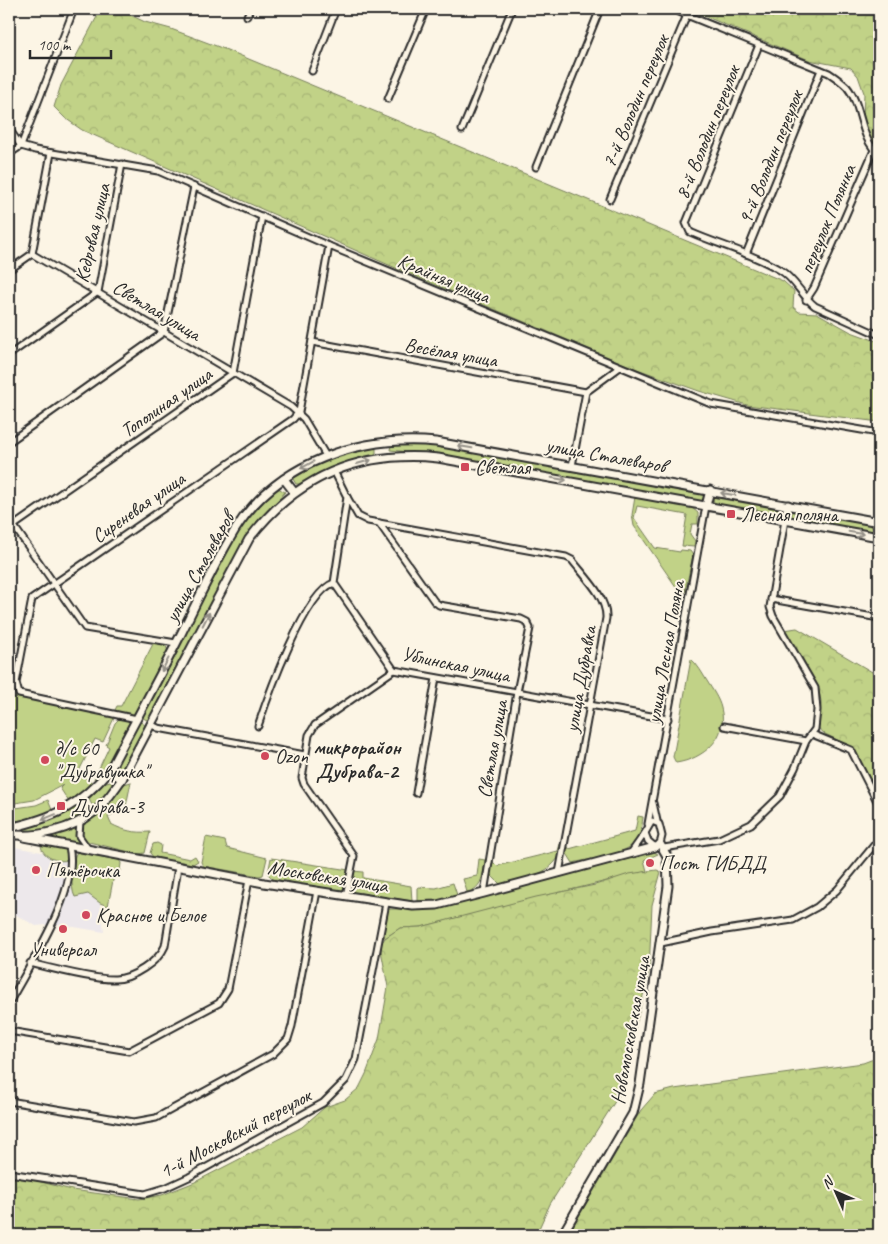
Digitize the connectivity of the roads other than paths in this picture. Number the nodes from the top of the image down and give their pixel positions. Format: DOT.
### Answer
graph roads {
  1 [pos="74,9"];
  2 [pos="250,9"];
  3 [pos="336,9"];
  4 [pos="426,9"];
  5 [pos="512,9"];
  6 [pos="600,9"];
  7 [pos="672,9"];
  8 [pos="687,15"];
  9 [pos="247,16"];
  10 [pos="759,45"];
  11 [pos="822,70"];
  12 [pos="312,71"];
  13 [pos="388,99"];
  14 [pos="9,129"];
  15 [pos="462,130"];
  16 [pos="21,146"];
  17 [pos="874,150"];
  18 [pos="51,153"];
  19 [pos="9,154"];
  20 [pos="879,154"];
  21 [pos="122,164"];
  22 [pos="536,167"];
  23 [pos="194,187"];
  24 [pos="610,199"];
  25 [pos="262,216"];
  26 [pos="329,246"];
  27 [pos="32,254"];
  28 [pos="746,254"];
  29 [pos="9,270"];
  30 [pos="98,292"];
  31 [pos="806,300"];
  32 [pos="164,332"];
  33 [pos="879,335"];
  34 [pos="312,342"];
  35 [pos="9,355"];
  36 [pos="620,367"];
  37 [pos="233,373"];
  38 [pos="586,392"];
  39 [pos="298,412"];
  40 [pos="879,433"];
  41 [pos="9,442"];
  42 [pos="381,442"];
  43 [pos="326,456"];
  44 [pos="383,457"];
  45 [pos="572,466"];
  46 [pos="334,471"];
  47 [pos="284,479"];
  48 [pos="710,490"];
  49 [pos="294,492"];
  50 [pos="347,497"];
  51 [pos="788,505"];
  52 [pos="706,506"];
  53 [pos="9,519"];
  54 [pos="785,520"];
  55 [pos="879,522"];
  56 [pos="379,524"];
  57 [pos="11,527"];
  58 [pos="879,538"];
  59 [pos="334,582"];
  60 [pos="54,584"];
  61 [pos="771,599"];
  62 [pos="879,618"];
  63 [pos="176,643"];
  64 [pos="394,670"];
  65 [pos="436,678"];
  66 [pos="517,692"];
  67 [pos="591,706"];
  68 [pos="136,718"];
  69 [pos="668,720"];
  70 [pos="150,724"];
  71 [pos="258,726"];
  72 [pos="724,726"];
  73 [pos="812,734"];
  74 [pos="806,741"];
  75 [pos="305,755"];
  76 [pos="109,771"];
  77 [pos="122,779"];
  78 [pos="416,793"];
  79 [pos="653,803"];
  80 [pos="879,805"];
  81 [pos="80,821"];
  82 [pos="657,822"];
  83 [pos="648,824"];
  84 [pos="9,828"];
  85 [pos="645,833"];
  86 [pos="9,834"];
  87 [pos="18,836"];
  88 [pos="879,839"];
  89 [pos="660,846"];
  90 [pos="70,847"];
  91 [pos="89,850"];
  92 [pos="630,854"];
  93 [pos="178,867"];
  94 [pos="559,873"];
  95 [pos="249,880"];
  96 [pos="317,892"];
  97 [pos="484,893"];
  98 [pos="346,896"];
  99 [pos="386,903"];
  100 [pos="661,943"];
  101 [pos="30,963"];
  102 [pos="9,1003"];
  103 [pos="9,1031"];
  104 [pos="9,1101"];
  105 [pos="9,1173"];
  106 [pos="562,1235"];
  1 -- 16 [label="street"];
  2 -- 9 [label="street"];
  3 -- 12 [label="street"];
  4 -- 13 [label="street"];
  5 -- 15 [label="street"];
  6 -- 22 [label="street"];
  7 -- 8 [label="street"];
  8 -- 10 [label="street"];
  8 -- 24 [label="street, 7-й Володин переулок"];
  10 -- 11 [label="street"];
  10 -- 28 [label="street, 8-й Володин переулок"];
  11 -- 17 [label="street"];
  11 -- 28 [label="street, 9-й Володин переулок"];
  14 -- 16 [label="street"];
  16 -- 18 [label="street, Крайняя улица"];
  16 -- 19 [label="street"];
  17 -- 20 [label="street"];
  17 -- 31 [label="street, переулок Полянка"];
  18 -- 21 [label="street, Крайняя улица"];
  18 -- 27 [label="street"];
  21 -- 23 [label="street, Крайняя улица"];
  21 -- 30 [label="street, Кедровая улица"];
  23 -- 25 [label="street, Крайняя улица"];
  23 -- 32 [label="street"];
  25 -- 26 [label="street, Крайняя улица"];
  25 -- 37 [label="street, Тополиная улица"];
  26 -- 34 [label="street"];
  26 -- 36 [label="street, Крайняя улица"];
  27 -- 29 [label="street"];
  27 -- 30 [label="street, Светлая улица"];
  28 -- 31 [label="street"];
  30 -- 32 [label="street, Светлая улица"];
  30 -- 35 [label="street, Кедровая улица"];
  31 -- 33 [label="street"];
  32 -- 37 [label="street, Светлая улица"];
  32 -- 41 [label="street"];
  34 -- 38 [label="street, Весёлая улица"];
  34 -- 39 [label="street"];
  36 -- 38 [label="street"];
  36 -- 40 [label="street, Крайняя улица"];
  37 -- 39 [label="street, Светлая улица"];
  37 -- 57 [label="street, Тополиная улица"];
  38 -- 45 [label="street"];
  39 -- 43 [label="street, Светлая улица"];
  39 -- 60 [label="street, Сиреневая улица"];
  42 -- 43 [label="main road, улица Сталеваров"];
  42 -- 44 [label="main road"];
  45 -- 42 [label="main road, улица Сталеваров, one-way"];
  43 -- 47 [label="main road, улица Сталеваров, one-way"];
  46 -- 44 [label="main road, улица Сталеваров, one-way"];
  44 -- 52 [label="main road, улица Сталеваров, one-way"];
  45 -- 48 [label="main road, улица Сталеваров"];
  46 -- 49 [label="main road, улица Сталеваров"];
  46 -- 50 [label="street"];
  47 -- 49 [label="main road"];
  47 -- 63 [label="main road, улица Сталеваров"];
  51 -- 48 [label="main road, улица Сталеваров, one-way"];
  48 -- 52 [label="main road"];
  70 -- 49 [label="main road, улица Сталеваров, one-way"];
  50 -- 56 [label="street, улица Дубравка"];
  50 -- 59 [label="street"];
  51 -- 54 [label="main road"];
  51 -- 55 [label="main road, улица Сталеваров"];
  52 -- 54 [label="main road, улица Сталеваров"];
  52 -- 69 [label="street, улица Лесная Поляна"];
  53 -- 57 [label="street"];
  54 -- 58 [label="main road, улица Сталеваров, one-way"];
  54 -- 61 [label="street, Московская улица"];
  56 -- 66 [label="street, Светлая улица"];
  56 -- 67 [label="street, улица Дубравка"];
  57 -- 60 [label="street"];
  59 -- 64 [label="street, Ублинская улица"];
  59 -- 71 [label="street"];
  60 -- 63 [label="street"];
  60 -- 68 [label="street, Сиреневая улица"];
  61 -- 62 [label="street"];
  61 -- 73 [label="street, Московская улица"];
  63 -- 68 [label="main road, улица Сталеваров, one-way"];
  64 -- 65 [label="street, Ублинская улица"];
  64 -- 75 [label="street"];
  65 -- 66 [label="street, Ублинская улица"];
  65 -- 78 [label="street"];
  66 -- 67 [label="street, Ублинская улица"];
  66 -- 97 [label="street, Светлая улица"];
  67 -- 69 [label="street, Ублинская улица"];
  67 -- 94 [label="street, улица Дубравка"];
  68 -- 70 [label="main road"];
  68 -- 76 [label="main road, улица Сталеваров"];
  69 -- 79 [label="street, улица Лесная Поляна"];
  70 -- 75 [label="street"];
  70 -- 77 [label="main road, улица Сталеваров"];
  72 -- 74 [label="street"];
  73 -- 74 [label="street, Московская улица"];
  73 -- 80 [label="street"];
  74 -- 89 [label="street, Московская улица"];
  75 -- 98 [label="street"];
  76 -- 77 [label="main road"];
  76 -- 84 [label="main road, улица Сталеваров, one-way"];
  77 -- 81 [label="main road, улица Сталеваров"];
  79 -- 82 [label="street, улица Лесная Поляна"];
  79 -- 83 [label="street, улица Лесная Поляна"];
  81 -- 87 [label="main road, улица Сталеваров"];
  81 -- 91 [label="street"];
  82 -- 83 [label="street"];
  82 -- 89 [label="street, улица Лесная Поляна"];
  83 -- 85 [label="street, улица Лесная Поляна"];
  85 -- 89 [label="street"];
  85 -- 92 [label="street"];
  86 -- 87 [label="main road, улица Сталеваров"];
  87 -- 90 [label="main road, Московская улица"];
  88 -- 100 [label="street"];
  89 -- 92 [label="main road, Московская улица"];
  89 -- 100 [label="main road, Новомосковская улица"];
  90 -- 91 [label="main road, Московская улица"];
  90 -- 101 [label="street"];
  91 -- 93 [label="main road, Московская улица"];
  92 -- 94 [label="main road, Московская улица"];
  93 -- 95 [label="main road, Московская улица"];
  93 -- 101 [label="street"];
  94 -- 97 [label="main road, Московская улица"];
  95 -- 96 [label="main road, Московская улица"];
  95 -- 103 [label="street"];
  96 -- 98 [label="main road, Московская улица"];
  96 -- 104 [label="street"];
  97 -- 99 [label="main road, Московская улица"];
  98 -- 99 [label="main road, Московская улица"];
  99 -- 105 [label="street, 1-й Московский переулок"];
  100 -- 106 [label="main road, Новомосковская улица"];
  101 -- 102 [label="street"];
}
